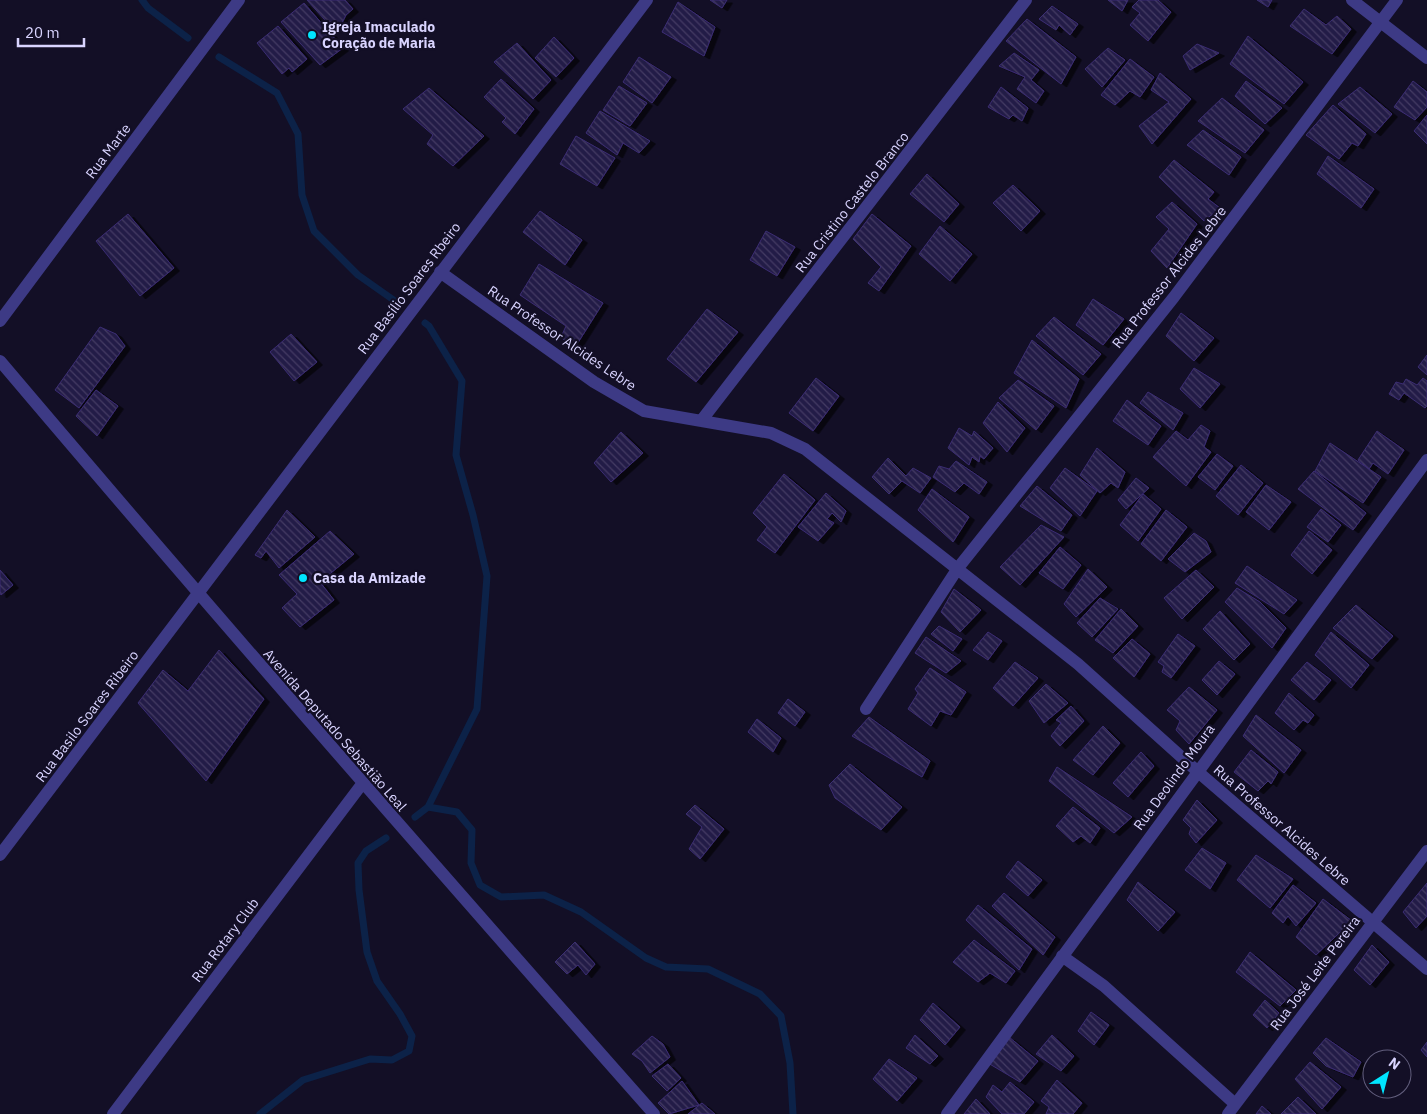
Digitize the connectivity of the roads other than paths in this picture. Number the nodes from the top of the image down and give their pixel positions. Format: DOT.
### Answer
graph roads {
  1 [pos="239,0"];
  2 [pos="647,0"];
  3 [pos="1026,0"];
  4 [pos="1352,0"];
  5 [pos="1397,0"];
  6 [pos="1381,21"];
  7 [pos="1427,58"];
  8 [pos="440,272"];
  9 [pos="0,321"];
  10 [pos="0,361"];
  11 [pos="701,421"];
  12 [pos="1427,460"];
  13 [pos="958,568"];
  14 [pos="198,595"];
  15 [pos="866,708"];
  16 [pos="1197,771"];
  17 [pos="362,784"];
  18 [pos="1427,851"];
  19 [pos="0,855"];
  20 [pos="1372,922"];
  21 [pos="1062,956"];
  22 [pos="1427,969"];
  23 [pos="1231,1109"];
  24 [pos="113,1114"];
  25 [pos="654,1114"];
  26 [pos="946,1114"];
  1 -- 9 [label="street, Rua Marte"];
  2 -- 8 [label="street, Rua Basílio Soares Rbeiro"];
  3 -- 11 [label="street, Rua Cristino Castelo Branco"];
  4 -- 6 [label="street"];
  5 -- 6 [label="street, Rua Professor Alcides Lebre"];
  6 -- 7 [label="street"];
  6 -- 13 [label="street, Rua Professor Alcides Lebre"];
  8 -- 11 [label="street, Rua Professor Alcides Lebre"];
  8 -- 14 [label="street, Rua Basílio Soares Rbeiro"];
  10 -- 14 [label="street, Avenida Deputado Sebastião Leal"];
  11 -- 13 [label="street, Rua Professor Alcides Lebre"];
  12 -- 16 [label="street, Rua Deolindo Moura"];
  13 -- 15 [label="street, Rua Professor Alcides Lebre"];
  13 -- 16 [label="street, Rua Professor Alcides Lebre"];
  14 -- 17 [label="street, Avenida Deputado Sebastião Leal"];
  14 -- 19 [label="street, Rua Basilo Soares Ribeiro"];
  16 -- 20 [label="street, Rua Professor Alcides Lebre"];
  16 -- 21 [label="street, Rua Deolindo Moura"];
  17 -- 24 [label="street, Rua Rotary Club"];
  17 -- 25 [label="street, Avenida Deputado Sebastião Leal"];
  18 -- 20 [label="street, Rua José Leite Pereira"];
  20 -- 22 [label="street, Rua Professor Alcides Lebre"];
  20 -- 23 [label="street, Rua José Leite Pereira"];
  21 -- 23 [label="street"];
  21 -- 26 [label="street, Rua Deolindo Moura"];
}
